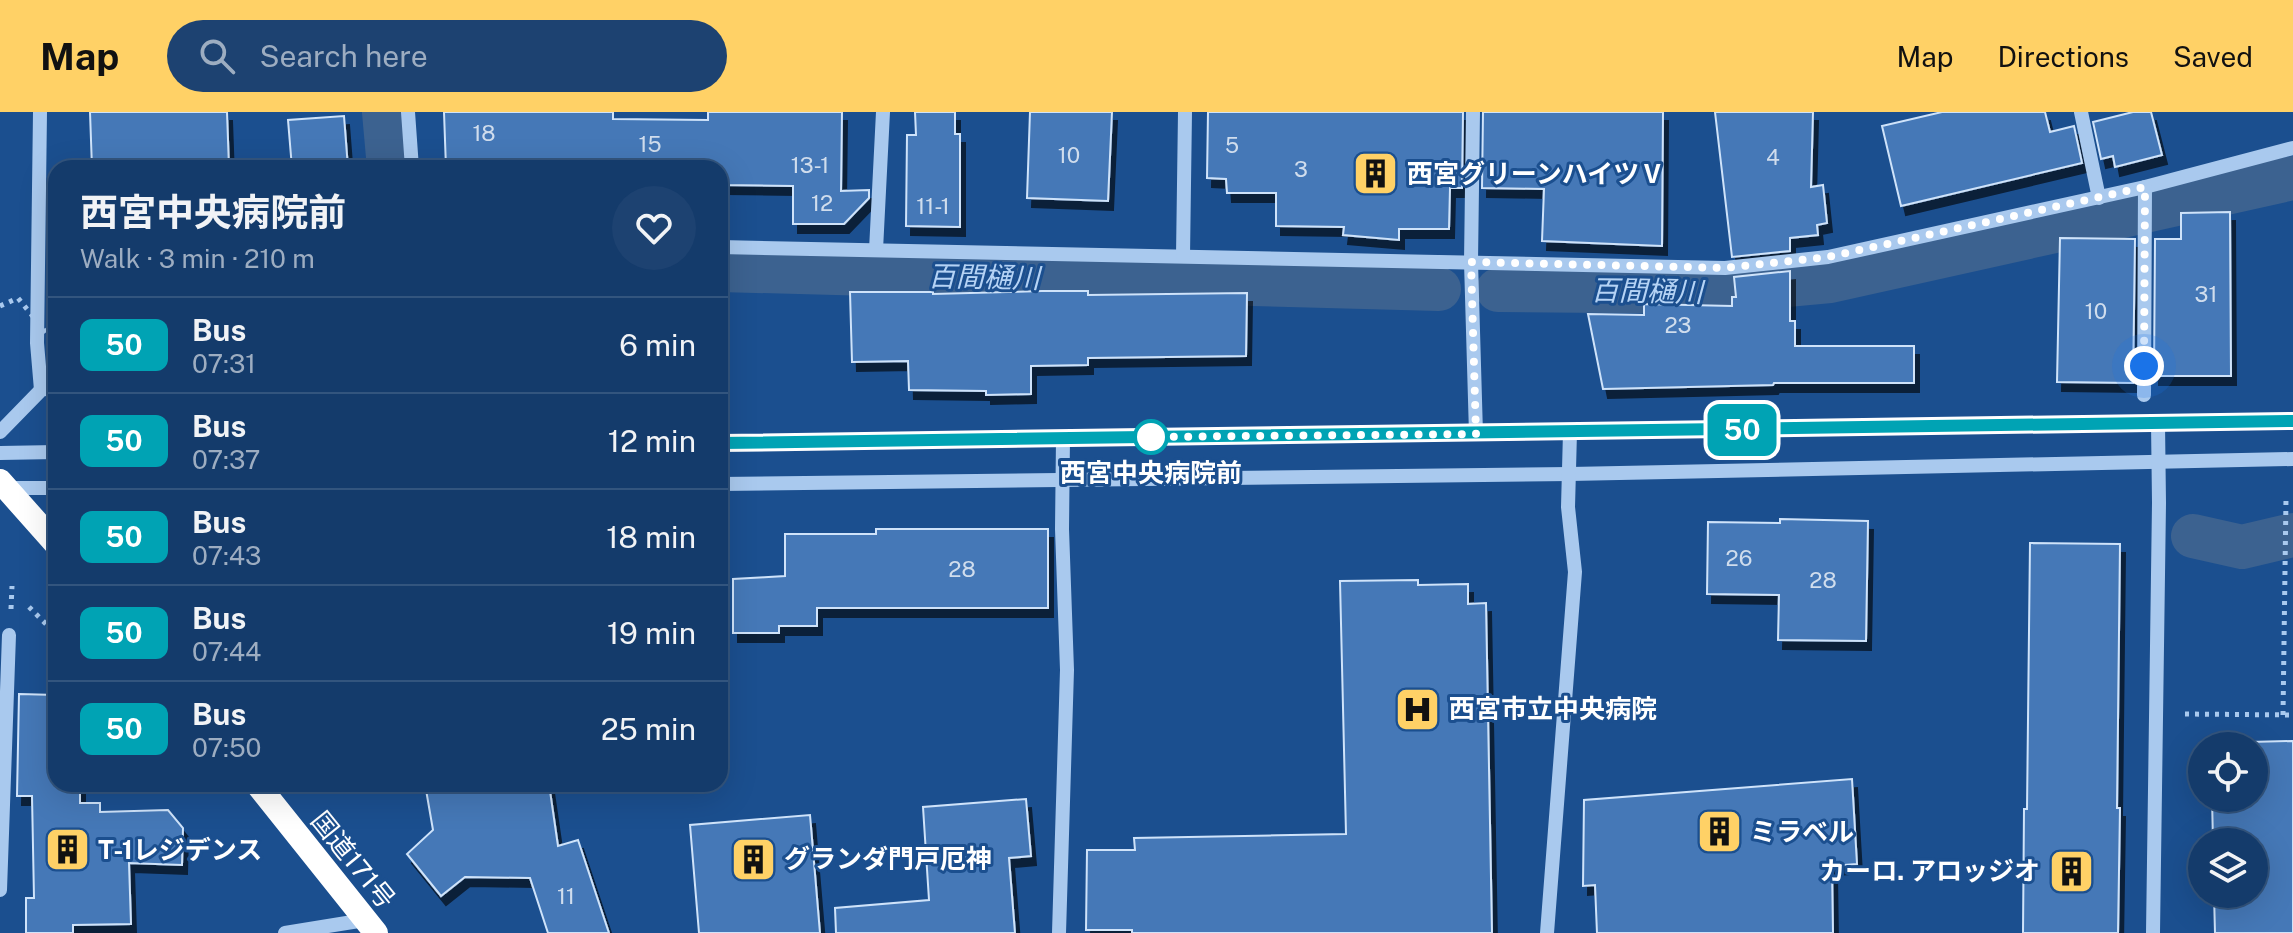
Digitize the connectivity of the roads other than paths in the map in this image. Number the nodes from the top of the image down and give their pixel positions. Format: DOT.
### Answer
graph roads {
  1 [pos="40,112"];
  2 [pos="408,112"];
  3 [pos="883,112"];
  4 [pos="1185,112"];
  5 [pos="1473,112"];
  6 [pos="2081,112"];
  7 [pos="2293,148"];
  8 [pos="411,160"];
  9 [pos="2145,195"];
  10 [pos="2099,198"];
  11 [pos="728,247"];
  12 [pos="876,250"];
  13 [pos="1183,256"];
  14 [pos="1471,262"];
  15 [pos="48,384"];
  16 [pos="48,389"];
  17 [pos="2144,395"];
  18 [pos="2293,421"];
  19 [pos="2158,423"];
  20 [pos="0,432"];
  21 [pos="1570,432"];
  22 [pos="1476,434"];
  23 [pos="1063,438"];
  24 [pos="728,443"];
  25 [pos="48,452"];
  26 [pos="0,453"];
  27 [pos="2293,459"];
  28 [pos="2159,462"];
  29 [pos="1570,474"];
  30 [pos="1063,479"];
  31 [pos="728,484"];
  32 [pos="2,486"];
  33 [pos="48,488"];
  34 [pos="48,535"];
  35 [pos="9,635"];
  36 [pos="263,792"];
  37 [pos="0,890"];
  38 [pos="370,926"];
  39 [pos="289,933"];
  40 [pos="1059,933"];
  41 [pos="1547,933"];
  42 [pos="2153,933"];
  1 -- 15 [label="street"];
  2 -- 8 [label="street"];
  3 -- 12 [label="street"];
  4 -- 13 [label="street"];
  5 -- 14 [label="street"];
  6 -- 10 [label="street"];
  7 -- 9 [label="street"];
  9 -- 10 [label="street"];
  9 -- 17 [label="street"];
  10 -- 14 [label="street"];
  11 -- 12 [label="street"];
  12 -- 13 [label="street"];
  13 -- 14 [label="street"];
  14 -- 22 [label="street"];
  16 -- 20 [label="street"];
  18 -- 19 [label="street"];
  19 -- 21 [label="street"];
  19 -- 28 [label="street"];
  21 -- 22 [label="street"];
  21 -- 29 [label="street"];
  22 -- 23 [label="street"];
  23 -- 24 [label="street"];
  23 -- 30 [label="street"];
  25 -- 26 [label="street"];
  27 -- 28 [label="street"];
  28 -- 29 [label="street"];
  28 -- 42 [label="street"];
  29 -- 30 [label="street"];
  29 -- 41 [label="street"];
  30 -- 31 [label="street"];
  30 -- 40 [label="street"];
  32 -- 33 [label="street"];
  32 -- 34 [label="highway"];
  35 -- 37 [label="street"];
  36 -- 38 [label="highway, 国道171号"];
  38 -- 39 [label="street"];
}
